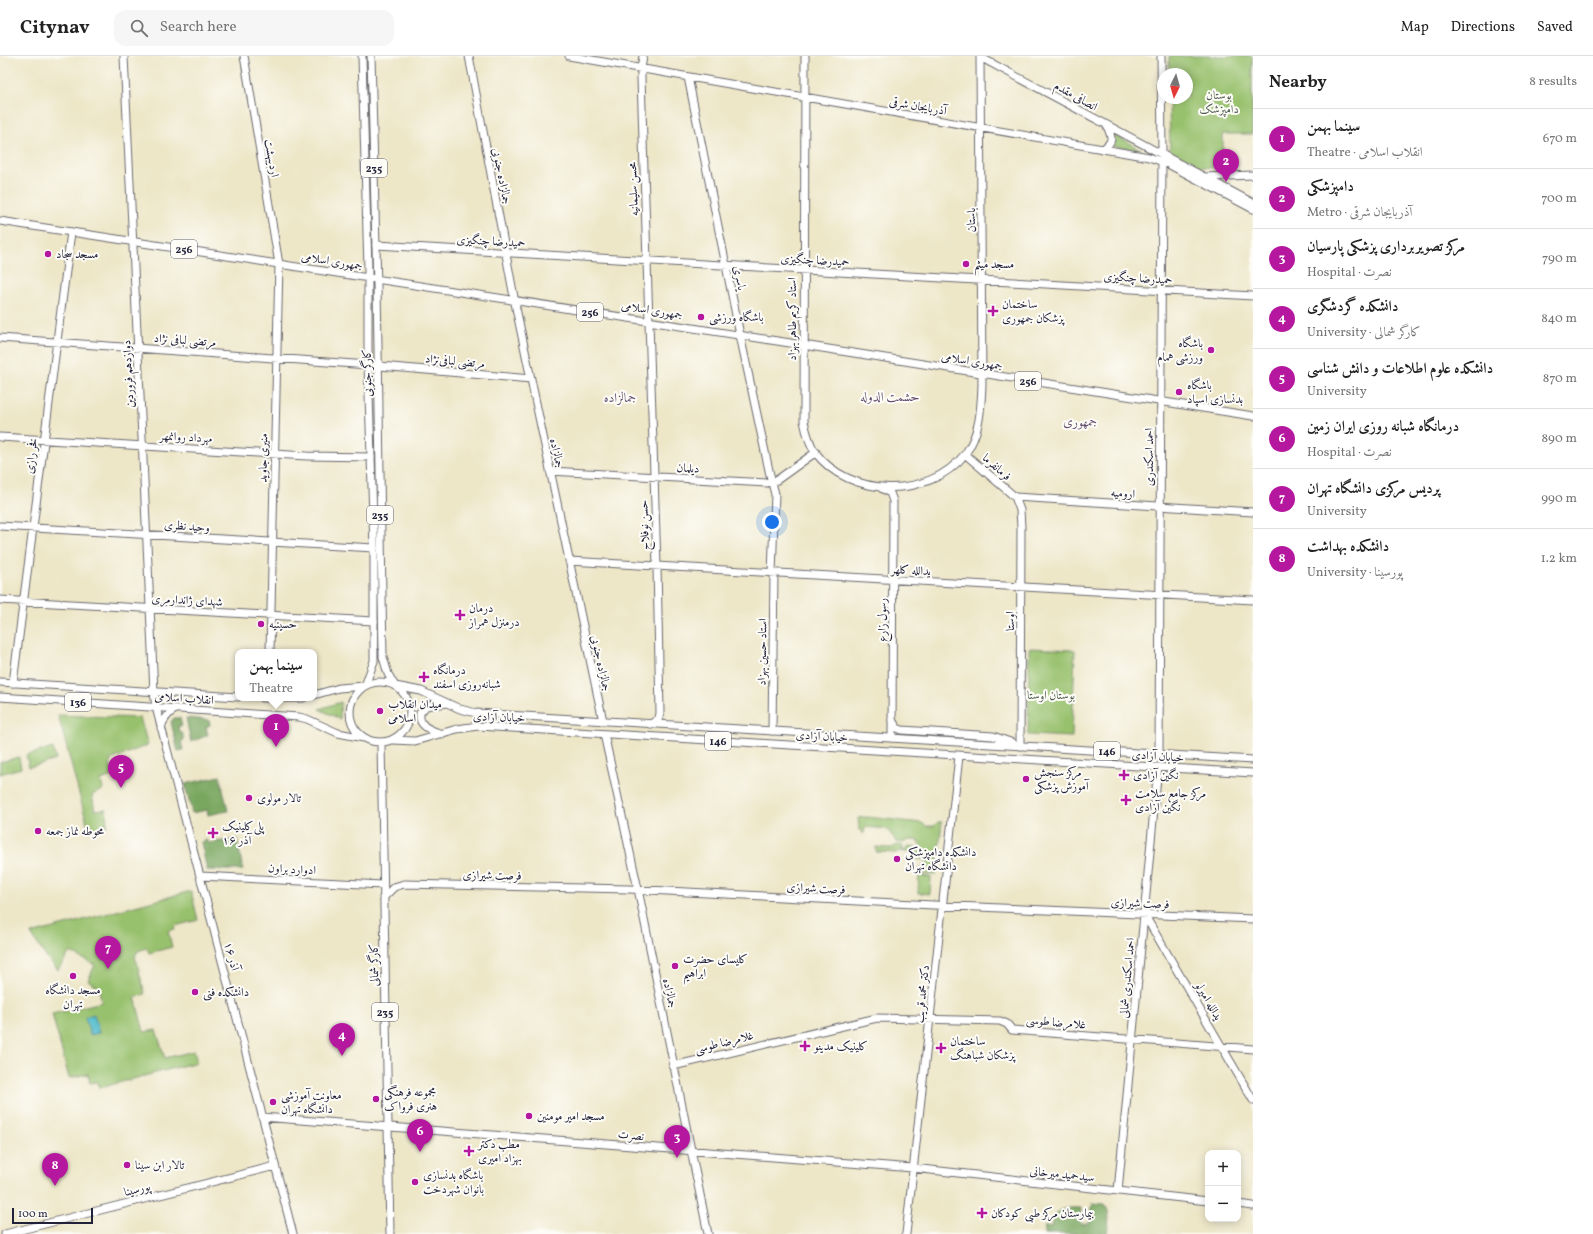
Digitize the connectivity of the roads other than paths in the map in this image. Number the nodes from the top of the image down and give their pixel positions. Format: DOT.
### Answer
graph roads {
  1 [pos="124,56"];
  2 [pos="244,56"];
  3 [pos="362,56"];
  4 [pos="371,56"];
  5 [pos="469,56"];
  6 [pos="569,56"];
  7 [pos="643,56"];
  8 [pos="805,56"];
  9 [pos="980,56"];
  10 [pos="1161,56"];
  11 [pos="641,69"];
  12 [pos="688,77"];
  13 [pos="805,97"];
  14 [pos="1107,126"];
  15 [pos="982,128"];
  16 [pos="1103,149"];
  17 [pos="1162,157"];
  18 [pos="1253,175"];
  19 [pos="1203,176"];
  20 [pos="1253,203"];
  21 [pos="1253,209"];
  22 [pos="0,221"];
  23 [pos="71,232"];
  24 [pos="132,242"];
  25 [pos="376,245"];
  26 [pos="505,253"];
  27 [pos="647,261"];
  28 [pos="279,264"];
  29 [pos="726,266"];
  30 [pos="804,270"];
  31 [pos="367,278"];
  32 [pos="376,279"];
  33 [pos="982,280"];
  34 [pos="1161,291"];
  35 [pos="1253,296"];
  36 [pos="514,300"];
  37 [pos="648,321"];
  38 [pos="0,338"];
  39 [pos="741,339"];
  40 [pos="57,342"];
  41 [pos="803,345"];
  42 [pos="137,348"];
  43 [pos="276,358"];
  44 [pos="368,365"];
  45 [pos="378,366"];
  46 [pos="982,373"];
  47 [pos="531,379"];
  48 [pos="1160,402"];
  49 [pos="1253,416"];
  50 [pos="0,437"];
  51 [pos="44,440"];
  52 [pos="142,446"];
  53 [pos="816,452"];
  54 [pos="274,454"];
  55 [pos="965,454"];
  56 [pos="371,458"];
  57 [pos="550,471"];
  58 [pos="654,477"];
  59 [pos="773,482"];
  60 [pos="908,486"];
  61 [pos="881,488"];
  62 [pos="1015,497"];
  63 [pos="893,501"];
  64 [pos="1160,506"];
  65 [pos="1253,512"];
  66 [pos="0,526"];
  67 [pos="33,528"];
  68 [pos="146,534"];
  69 [pos="272,542"];
  70 [pos="374,548"];
  71 [pos="568,561"];
  72 [pos="657,566"];
  73 [pos="773,573"];
  74 [pos="893,580"];
  75 [pos="1021,587"];
  76 [pos="1159,595"];
  77 [pos="0,600"];
  78 [pos="1253,600"];
  79 [pos="24,601"];
  80 [pos="150,609"];
  81 [pos="578,610"];
  82 [pos="270,616"];
  83 [pos="374,621"];
  84 [pos="270,649"];
  85 [pos="0,682"];
  86 [pos="14,683"];
  87 [pos="365,686"];
  88 [pos="395,686"];
  89 [pos="154,692"];
  90 [pos="317,694"];
  91 [pos="0,697"];
  92 [pos="235,697"];
  93 [pos="13,698"];
  94 [pos="448,703"];
  95 [pos="156,707"];
  96 [pos="175,709"];
  97 [pos="892,720"];
  98 [pos="603,721"];
  99 [pos="651,724"];
  100 [pos="161,728"];
  101 [pos="772,731"];
  102 [pos="442,734"];
  103 [pos="604,734"];
  104 [pos="961,734"];
  105 [pos="364,738"];
  106 [pos="892,738"];
  107 [pos="392,740"];
  108 [pos="960,742"];
  109 [pos="381,743"];
  110 [pos="1020,746"];
  111 [pos="1159,754"];
  112 [pos="959,756"];
  113 [pos="1253,760"];
  114 [pos="1158,767"];
  115 [pos="1253,773"];
  116 [pos="200,876"];
  117 [pos="383,884"];
  118 [pos="638,889"];
  119 [pos="1146,895"];
  120 [pos="384,898"];
  121 [pos="943,905"];
  122 [pos="1133,913"];
  123 [pos="1144,914"];
  124 [pos="1253,918"];
  125 [pos="1156,934"];
  126 [pos="1142,937"];
  127 [pos="930,1019"];
  128 [pos="1133,1040"];
  129 [pos="1222,1047"];
  130 [pos="1253,1049"];
  131 [pos="673,1066"];
  132 [pos="1253,1100"];
  133 [pos="262,1117"];
  134 [pos="387,1127"];
  135 [pos="691,1151"];
  136 [pos="275,1166"];
  137 [pos="913,1168"];
  138 [pos="1118,1191"];
  139 [pos="1205,1201"];
  140 [pos="1241,1204"];
  141 [pos="1253,1206"];
  142 [pos="5,1234"];
  143 [pos="292,1234"];
  144 [pos="390,1234"];
  145 [pos="708,1234"];
  146 [pos="906,1234"];
  1 -- 24 [label="main road, دوازدهم فروردین"];
  2 -- 28 [label="main road, اردیبهشت"];
  3 -- 31 [label="main road, 235"];
  4 -- 25 [label="main road, کارگر جنوبی / 235"];
  5 -- 26 [label="main road, جمالزاده جنوبی"];
  6 -- 11 [label="main road, آذربایجان شرقی"];
  7 -- 11 [label="main road, محسن سلیمانیه"];
  8 -- 13 [label="main road, استاد کریم طاهر بهزاد"];
  9 -- 14 [label="main road, انصافی مقدم"];
  9 -- 15 [label="main road, باستان"];
  10 -- 17 [label="main road, احمد اسکندری"];
  11 -- 12 [label="main road, آذربایجان شرقی"];
  11 -- 27 [label="main road, محسن سلیمانیه"];
  12 -- 13 [label="main road, آذربایجان شرقی"];
  12 -- 29 [label="main road, یاسری"];
  13 -- 15 [label="main road, آذربایجان شرقی"];
  13 -- 30 [label="main road, استاد کریم طاهر بهزاد"];
  14 -- 16 [label="main road"];
  14 -- 17 [label="main road, انصافی مقدم"];
  15 -- 16 [label="main road, آذربایجان شرقی"];
  15 -- 33 [label="main road, باستان"];
  16 -- 17 [label="main road, آذربایجان شرقی"];
  17 -- 19 [label="main road, آذربایجان شرقی"];
  17 -- 21 [label="main road, آذربایجان شرقی"];
  17 -- 34 [label="main road, احمد اسکندری"];
  18 -- 19 [label="main road"];
  19 -- 20 [label="main road, آذربایجان شرقی"];
  22 -- 23 [label="main road, جمهوری اسلامی / 256"];
  23 -- 24 [label="main road, جمهوری اسلامی / 256"];
  23 -- 40 [label="main road, فخر رازی"];
  24 -- 28 [label="main road, جمهوری اسلامی / 256"];
  24 -- 42 [label="main road, دوازدهم فروردین"];
  25 -- 26 [label="main road, حمیدرضا چنگیزی"];
  25 -- 32 [label="main road, کارگر جنوبی / 235"];
  26 -- 27 [label="main road, حمیدرضا چنگیزی"];
  26 -- 36 [label="main road, جمالزاده جنوبی"];
  27 -- 29 [label="main road, حمیدرضا چنگیزی"];
  27 -- 37 [label="main road, محسن سلیمانیه"];
  28 -- 31 [label="main road, جمهوری اسلامی / 256"];
  28 -- 43 [label="main road, منیری جاوید"];
  29 -- 30 [label="main road, حمیدرضا چنگیزی"];
  29 -- 39 [label="main road, یاسری"];
  30 -- 33 [label="main road, حمیدرضا چنگیزی"];
  30 -- 41 [label="main road, استاد کریم طاهر بهزاد"];
  31 -- 32 [label="main road, جمهوری اسلامی / 256"];
  31 -- 44 [label="main road, کارگر جنوبی"];
  32 -- 36 [label="main road, جمهوری اسلامی / 256"];
  32 -- 45 [label="main road, کارگر جنوبی / 235"];
  33 -- 34 [label="main road, حمیدرضا چنگیزی"];
  33 -- 46 [label="main road, باستان"];
  34 -- 35 [label="main road, حمیدرضا چنگیزی"];
  34 -- 48 [label="main road, احمد اسکندری"];
  36 -- 37 [label="main road, جمهوری اسلامی / 256"];
  36 -- 47 [label="main road, جمالزاده"];
  37 -- 39 [label="main road, جمهوری اسلامی / 256"];
  37 -- 58 [label="main road, حسن نوفلاح"];
  38 -- 40 [label="main road, مرتضی لبافی نژاد"];
  39 -- 41 [label="main road, جمهوری اسلامی / 256"];
  39 -- 59 [label="main road, یاسری"];
  40 -- 42 [label="main road, مرتضی لبافی نژاد"];
  40 -- 51 [label="main road, فخر رازی"];
  41 -- 46 [label="main road, جمهوری اسلامی / 256"];
  41 -- 53 [label="main road, استاد کریم طاهر بهزاد"];
  42 -- 43 [label="main road, مرتضی لبافی نژاد"];
  42 -- 52 [label="main road, دوازدهم فروردین"];
  43 -- 44 [label="main road, مرتضی لبافی نژاد"];
  43 -- 54 [label="main road, منیری جاوید"];
  44 -- 45 [label="main road, مرتضی لبافی‌نژاد"];
  44 -- 56 [label="main road, کارگر جنوبی / 235"];
  45 -- 47 [label="main road, مرتضی لبافی‌نژاد"];
  45 -- 88 [label="main road, کارگر جنوبی / 235"];
  46 -- 48 [label="main road, جمهوری اسلامی / 256"];
  46 -- 55 [label="main road, باستان"];
  47 -- 57 [label="main road, جمالزاده"];
  48 -- 49 [label="main road, جمهوری اسلامی / 256"];
  48 -- 64 [label="main road, احمد اسکندری"];
  50 -- 51 [label="main road, مهرداد روانمهر"];
  51 -- 52 [label="main road, مهرداد روانمهر"];
  51 -- 67 [label="main road, فخر رازی"];
  52 -- 54 [label="main road, مهرداد روانمهر"];
  52 -- 68 [label="main road, دوازدهم فروردین"];
  53 -- 59 [label="main road"];
  53 -- 61 [label="main road, استاد کریم طاهر بهزاد"];
  54 -- 56 [label="main road, مهرداد روانمهر"];
  54 -- 69 [label="main road, منیری جاوید"];
  55 -- 60 [label="main road, استاد کریم طاهر بهزاد"];
  55 -- 62 [label="main road, فرمانفرما"];
  56 -- 70 [label="main road, کارگر جنوبی / 235"];
  57 -- 58 [label="main road, دیلمان"];
  57 -- 71 [label="main road, جمالزاده"];
  58 -- 59 [label="main road, دیلمان"];
  58 -- 72 [label="main road, حسن نوفلاح"];
  59 -- 73 [label="main road, استاد حسین بهزاد"];
  60 -- 61 [label="main road, استاد کریم طاهر بهزاد"];
  60 -- 63 [label="main road"];
  61 -- 63 [label="main road"];
  62 -- 64 [label="main road, ارومیه"];
  62 -- 75 [label="main road, اوستا"];
  63 -- 74 [label="main road, رسول زارع"];
  64 -- 65 [label="main road, ارومیه"];
  64 -- 76 [label="main road, احمد اسکندری"];
  66 -- 67 [label="main road, وحید نظری"];
  67 -- 68 [label="main road, وحید نظری"];
  67 -- 79 [label="main road, فخر رازی"];
  68 -- 69 [label="main road, وحید نظری"];
  68 -- 80 [label="main road, دوازدهم فروردین"];
  69 -- 70 [label="main road, وحید نظری"];
  69 -- 82 [label="main road, منیری جاوید"];
  70 -- 83 [label="main road, کارگر جنوبی / 235"];
  71 -- 72 [label="main road, یدالله کلهر"];
  71 -- 81 [label="main road, جمالزاده"];
  72 -- 73 [label="main road, یدالله کلهر"];
  72 -- 99 [label="main road, حسن نوفلاح"];
  73 -- 74 [label="main road, یدالله کلهر"];
  73 -- 101 [label="main road, استاد حسین بهزاد"];
  74 -- 75 [label="main road, یدالله کلهر"];
  74 -- 97 [label="main road, رسول زارع"];
  75 -- 76 [label="main road, یدالله کلهر"];
  75 -- 110 [label="main road, اوستا"];
  76 -- 78 [label="main road, یدالله کلهر"];
  76 -- 111 [label="main road, احمد اسکندری"];
  77 -- 79 [label="main road, شهدای ژاندارمری"];
  79 -- 80 [label="main road, شهدای ژاندارمری"];
  79 -- 86 [label="main road, فخر رازی"];
  80 -- 82 [label="main road, شهدای ژاندارمری"];
  80 -- 89 [label="main road, دوازدهم فروردین"];
  81 -- 98 [label="main road, جمالزاده جنوبی"];
  82 -- 83 [label="main road, شهدای ژاندارمری"];
  82 -- 84 [label="main road, منیری جاوید"];
  83 -- 87 [label="main road, کارگر جنوبی / 235"];
  85 -- 86 [label="main road, انقلاب اسلامی / 136"];
  86 -- 89 [label="main road, انقلاب اسلامی / 136"];
  86 -- 93 [label="main road, فخر رازی"];
  87 -- 88 [label="main road"];
  87 -- 90 [label="main road"];
  87 -- 105 [label="main road"];
  88 -- 94 [label="main road, خیابان آزادی / 146"];
  88 -- 107 [label="main road"];
  89 -- 92 [label="main road, انقلاب اسلامی / 136"];
  89 -- 95 [label="main road, دوازدهم فروردین"];
  91 -- 93 [label="main road, انقلاب اسلامی / 136"];
  93 -- 95 [label="main road, انقلاب اسلامی / 136"];
  94 -- 98 [label="main road, خیابان آزادی / 146"];
  94 -- 102 [label="main road"];
  95 -- 96 [label="main road, انقلاب اسلامی / 136"];
  95 -- 100 [label="main road, ۱۶ آذر"];
  96 -- 100 [label="main road"];
  96 -- 105 [label="main road, انقلاب اسلامی / 136"];
  97 -- 104 [label="main road"];
  97 -- 106 [label="main road, رسول زارع"];
  98 -- 99 [label="main road, خیابان آزادی / 146"];
  99 -- 101 [label="main road, خیابان آزادی / 146"];
  100 -- 116 [label="main road, ۱۶ آذر"];
  101 -- 106 [label="main road, خیابان آزادی / 146"];
  102 -- 103 [label="main road, خیابان آزادی / 146"];
  102 -- 107 [label="main road, خیابان آزادی / 146"];
  103 -- 112 [label="main road, خیابان آزادی / 146"];
  103 -- 118 [label="main road, جمالزاده"];
  104 -- 108 [label="main road, دکتر محمد قریب"];
  104 -- 110 [label="main road"];
  105 -- 109 [label="main road"];
  106 -- 108 [label="main road, خیابان آزادی / 146"];
  107 -- 109 [label="main road"];
  108 -- 110 [label="main road, خیابان آزادی / 146"];
  108 -- 112 [label="main road, دکتر محمد قریب"];
  109 -- 117 [label="main road, کارگر شمالی / 235"];
  110 -- 111 [label="main road, خیابان آزادی / 146"];
  111 -- 113 [label="main road, خیابان آزادی / 146"];
  111 -- 114 [label="main road, احمد اسکندری"];
  112 -- 114 [label="main road, خیابان آزادی / 146"];
  112 -- 121 [label="main road, دکتر محمد قریب"];
  114 -- 115 [label="main road, خیابان آزادی / 146"];
  114 -- 119 [label="main road, احمد اسکندری شمالی"];
  116 -- 117 [label="main road, ادوارد براون"];
  116 -- 133 [label="main road, ۱۶ آذر"];
  117 -- 120 [label="main road, کارگر شمالی / 235"];
  118 -- 120 [label="main road, فرصت شیرازی"];
  118 -- 121 [label="main road, فرصت شیرازی"];
  118 -- 131 [label="main road, جمالزاده"];
  119 -- 122 [label="main road"];
  119 -- 123 [label="main road, احمد اسکندری شمالی"];
  120 -- 134 [label="main road, کارگر شمالی / 235"];
  121 -- 122 [label="main road, فرصت شیرازی"];
  121 -- 127 [label="main road, دکتر محمد قریب"];
  122 -- 123 [label="main road, فرصت شیرازی"];
  123 -- 124 [label="main road, فرصت شیرازی"];
  123 -- 125 [label="main road, یدالله امیرلو"];
  123 -- 126 [label="main road, احمد اسکندری شمالی"];
  125 -- 126 [label="main road"];
  125 -- 129 [label="main road, یدالله امیرلو"];
  126 -- 128 [label="main road, احمد اسکندری شمالی"];
  127 -- 128 [label="main road, غلامرضا طوسی"];
  127 -- 131 [label="main road, غلامرضا طوسی"];
  127 -- 137 [label="main road, دکتر محمد قریب"];
  128 -- 129 [label="main road, غلامرضا طوسی"];
  128 -- 138 [label="main road, احمد اسکندری شمالی"];
  129 -- 130 [label="main road, غلامرضا طوسی"];
  129 -- 132 [label="main road, یدالله امیرلو"];
  131 -- 135 [label="main road, جمالزاده"];
  133 -- 134 [label="main road"];
  133 -- 136 [label="main road, ۱۶ آذر"];
  134 -- 135 [label="main road, نصرت"];
  134 -- 144 [label="main road, کارگر شمالی / 235"];
  135 -- 137 [label="main road, نصرت"];
  135 -- 145 [label="main road, جمالزاده"];
  136 -- 142 [label="main road, پورسینا"];
  136 -- 143 [label="main road, ۱۶ آذر"];
  137 -- 138 [label="main road, سیدحمید میرخانی"];
  137 -- 146 [label="main road, دکتر محمد قریب"];
  138 -- 139 [label="main road, سیدحمید میرخانی"];
  140 -- 141 [label="main road"];
}
